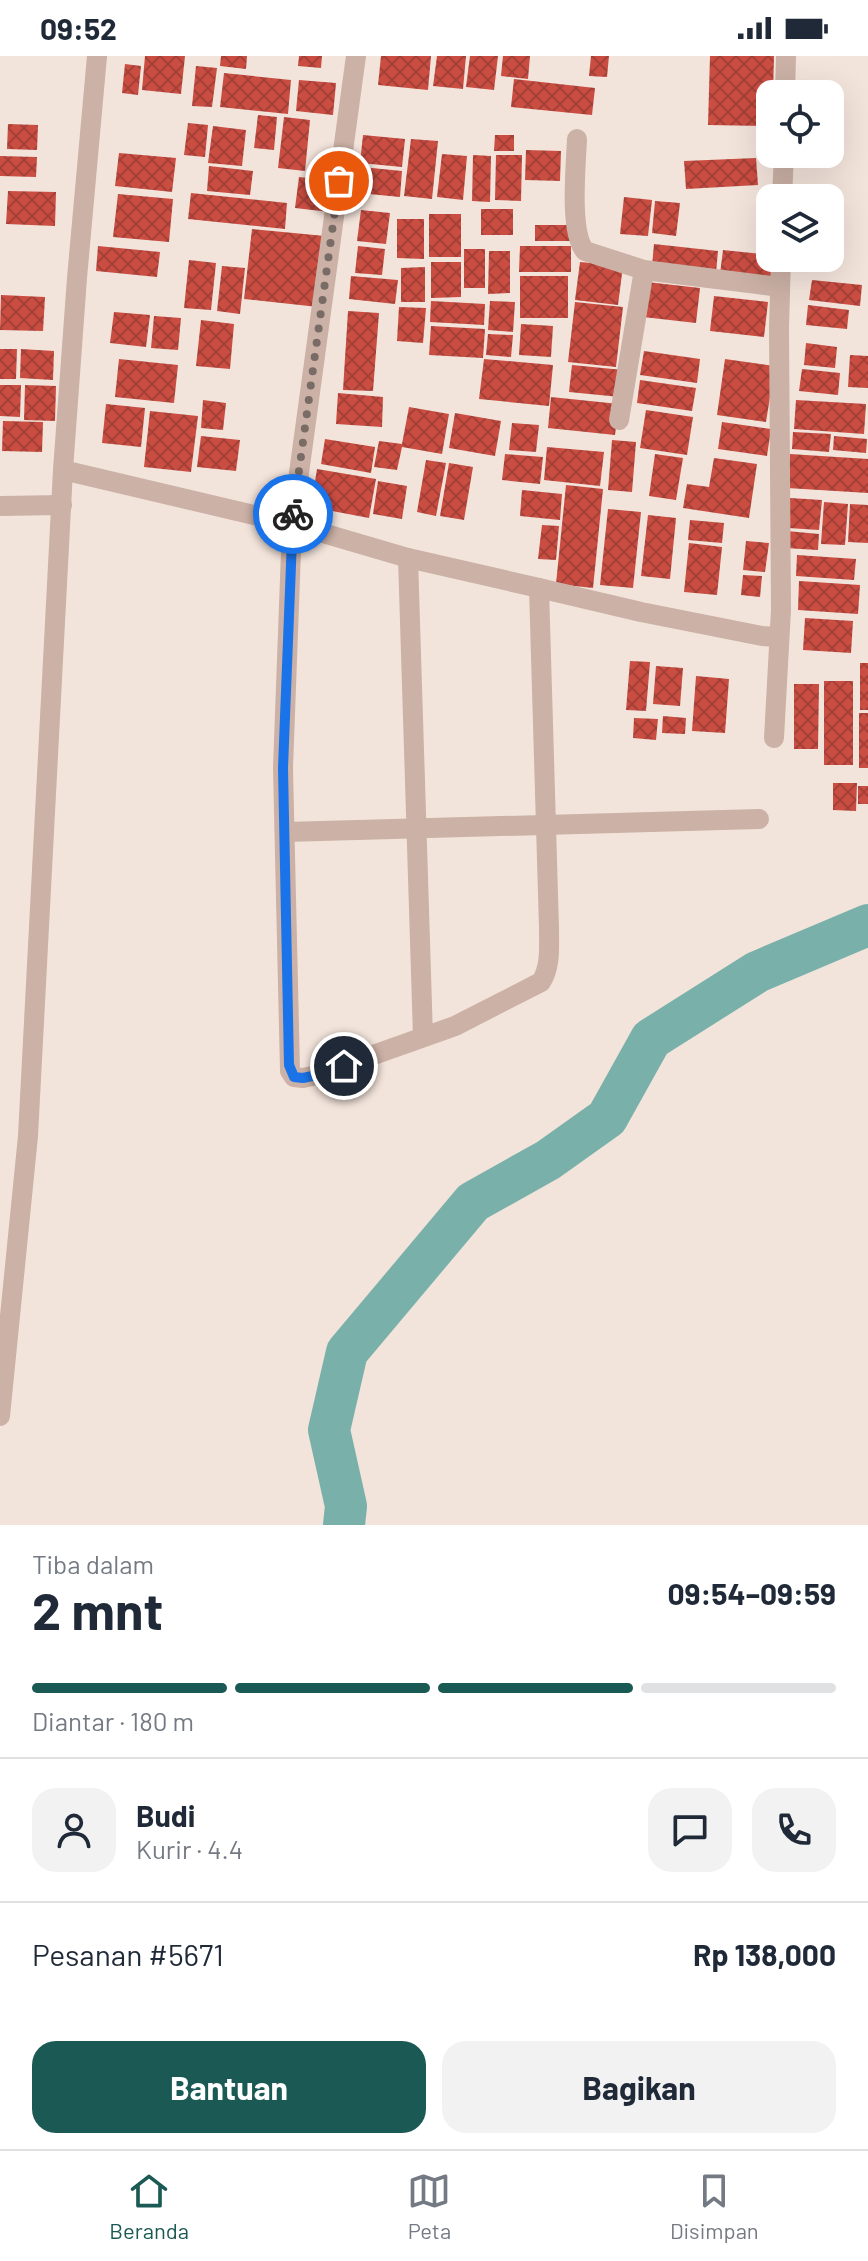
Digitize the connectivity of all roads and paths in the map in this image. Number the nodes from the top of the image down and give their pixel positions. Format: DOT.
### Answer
graph roads {
  1 [pos="97,56"];
  2 [pos="356,56"];
  3 [pos="786,56"];
  4 [pos="785,80"];
  5 [pos="577,139"];
  6 [pos="644,270"];
  7 [pos="781,272"];
  8 [pos="780,287"];
  9 [pos="619,420"];
  10 [pos="63,470"];
  11 [pos="62,505"];
  12 [pos="0,506"];
  13 [pos="292,524"];
  14 [pos="408,558"];
  15 [pos="539,588"];
  16 [pos="778,637"];
  17 [pos="774,738"];
  18 [pos="759,819"];
  19 [pos="546,824"];
  20 [pos="417,828"];
  21 [pos="285,832"];
  22 [pos="423,1037"];
  23 [pos="9,1240"];
  24 [pos="0,1416"];
  1 -- 10 [label="street"];
  2 -- 13 [label="street"];
  3 -- 4 [label="street"];
  5 -- 6 [label="street"];
  6 -- 8 [label="street"];
  6 -- 9 [label="street"];
  7 -- 8 [label="street"];
  8 -- 16 [label="street"];
  10 -- 11 [label="street"];
  10 -- 13 [label="street"];
  11 -- 12 [label="street"];
  11 -- 23 [label="street"];
  13 -- 14 [label="street"];
  13 -- 21 [label="street"];
  14 -- 15 [label="street"];
  14 -- 20 [label="street"];
  15 -- 16 [label="street"];
  15 -- 19 [label="street"];
  16 -- 17 [label="street"];
  18 -- 19 [label="street"];
  19 -- 20 [label="street"];
  19 -- 22 [label="street"];
  20 -- 21 [label="street"];
  20 -- 22 [label="street"];
  21 -- 22 [label="street"];
  23 -- 24 [label="street"];
}
